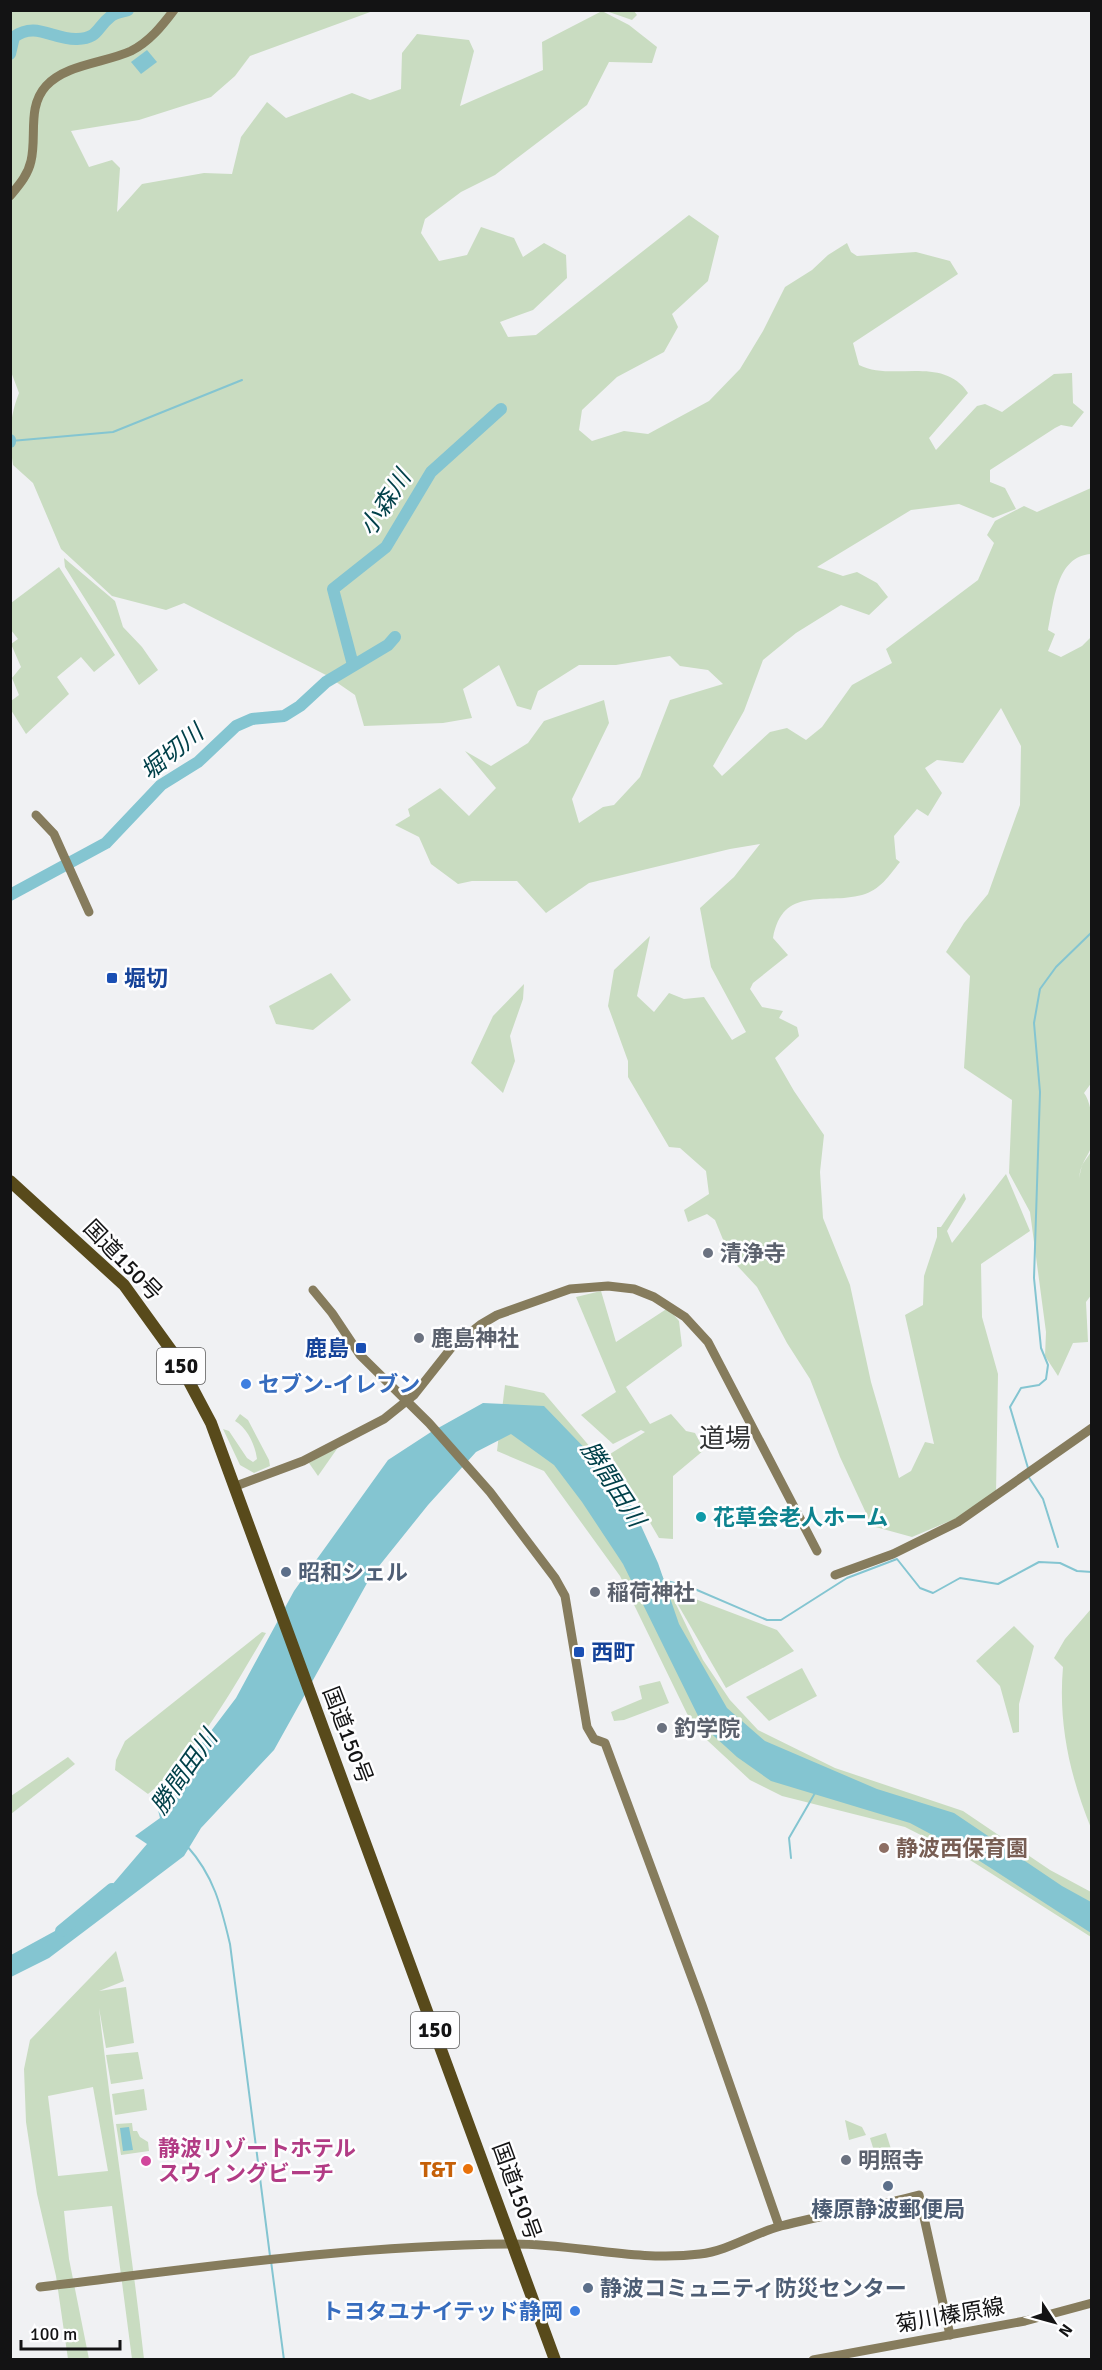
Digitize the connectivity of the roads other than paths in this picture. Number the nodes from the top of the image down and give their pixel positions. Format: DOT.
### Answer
graph roads {
  1 [pos="174,10"];
  2 [pos="10,196"];
  3 [pos="36,815"];
  4 [pos="89,912"];
  5 [pos="10,1181"];
  6 [pos="313,1290"];
  7 [pos="406,1402"];
  8 [pos="1092,1428"];
  9 [pos="236,1486"];
  10 [pos="817,1551"];
  11 [pos="835,1575"];
  12 [pos="779,2226"];
  13 [pos="513,2244"];
  14 [pos="40,2287"];
  15 [pos="1092,2303"];
  16 [pos="950,2335"];
  17 [pos="555,2360"];
  18 [pos="813,2360"];
  1 -- 2 [label="street"];
  3 -- 4 [label="street"];
  5 -- 9 [label="highway, 国道150号 / 150"];
  6 -- 7 [label="street"];
  7 -- 9 [label="street"];
  7 -- 10 [label="street"];
  7 -- 12 [label="street"];
  8 -- 11 [label="street"];
  9 -- 13 [label="highway, 国道150号 / 150"];
  12 -- 13 [label="street"];
  12 -- 16 [label="street"];
  13 -- 14 [label="street"];
  13 -- 17 [label="highway, 国道150号 / 150"];
  15 -- 16 [label="street, 菊川榛原線"];
  16 -- 18 [label="street, 菊川榛原線"];
}
